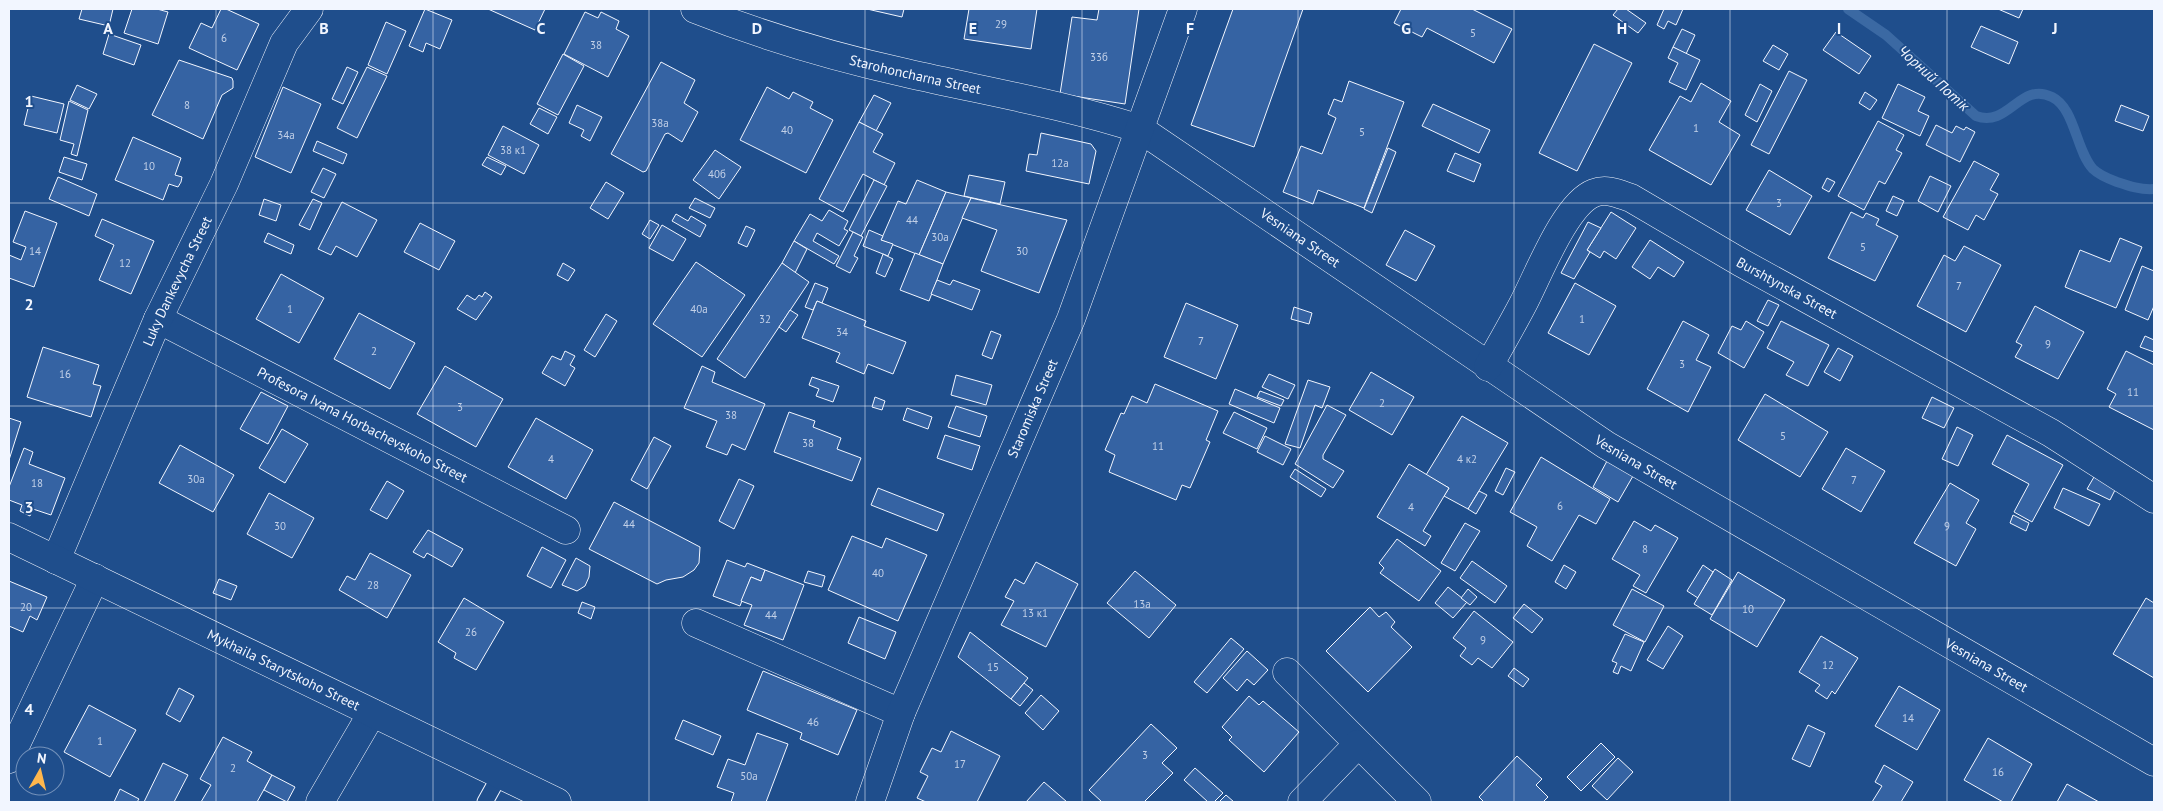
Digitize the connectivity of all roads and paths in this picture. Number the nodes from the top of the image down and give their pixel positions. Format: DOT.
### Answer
graph roads {
  1 [pos="309,9"];
  2 [pos="695,9"];
  3 [pos="1183,9"];
  4 [pos="1140,129"];
  5 [pos="158,318"];
  6 [pos="1488,367"];
  7 [pos="2154,499"];
  8 [pos="566,530"];
  9 [pos="9,537"];
  10 [pos="56,560"];
  11 [pos="95,578"];
  12 [pos="696,623"];
  13 [pos="1287,672"];
  14 [pos="372,712"];
  15 [pos="901,713"];
  16 [pos="1358,744"];
  17 [pos="9,759"];
  18 [pos="2154,762"];
  19 [pos="500,774"];
  20 [pos="320,802"];
  21 [pos="485,802"];
  22 [pos="557,802"];
  23 [pos="870,802"];
  24 [pos="1302,802"];
  25 [pos="1417,802"];
  1 -- 5 [label="street, Luky Dankevycha Street"];
  2 -- 4 [label="street, Starohoncharna Street"];
  3 -- 4 [label="street, Staromiska Street"];
  4 -- 6 [label="street, Vesniana Street"];
  4 -- 15 [label="street, Staromiska Street"];
  5 -- 8 [label="street, Profesora Ivana Horbachevskoho Street"];
  5 -- 10 [label="street, Luky Dankevycha Street"];
  6 -- 7 [label="street, Burshtynska Street"];
  6 -- 18 [label="street, Vesniana Street"];
  9 -- 10 [label="street, Mykhaila Starytskoho Street"];
  10 -- 11 [label="street, Mykhaila Starytskoho Street"];
  11 -- 14 [label="street, Mykhaila Starytskoho Street"];
  11 -- 17 [label="street"];
  12 -- 15 [label="street"];
  13 -- 16 [label="street"];
  14 -- 19 [label="street, Mykhaila Starytskoho Street"];
  14 -- 20 [label="street"];
  15 -- 23 [label="street, Staromiska Street"];
  16 -- 24 [label="street"];
  16 -- 25 [label="street"];
  19 -- 21 [label="lane"];
  19 -- 22 [label="street, Mykhaila Starytskoho Street"];
}
